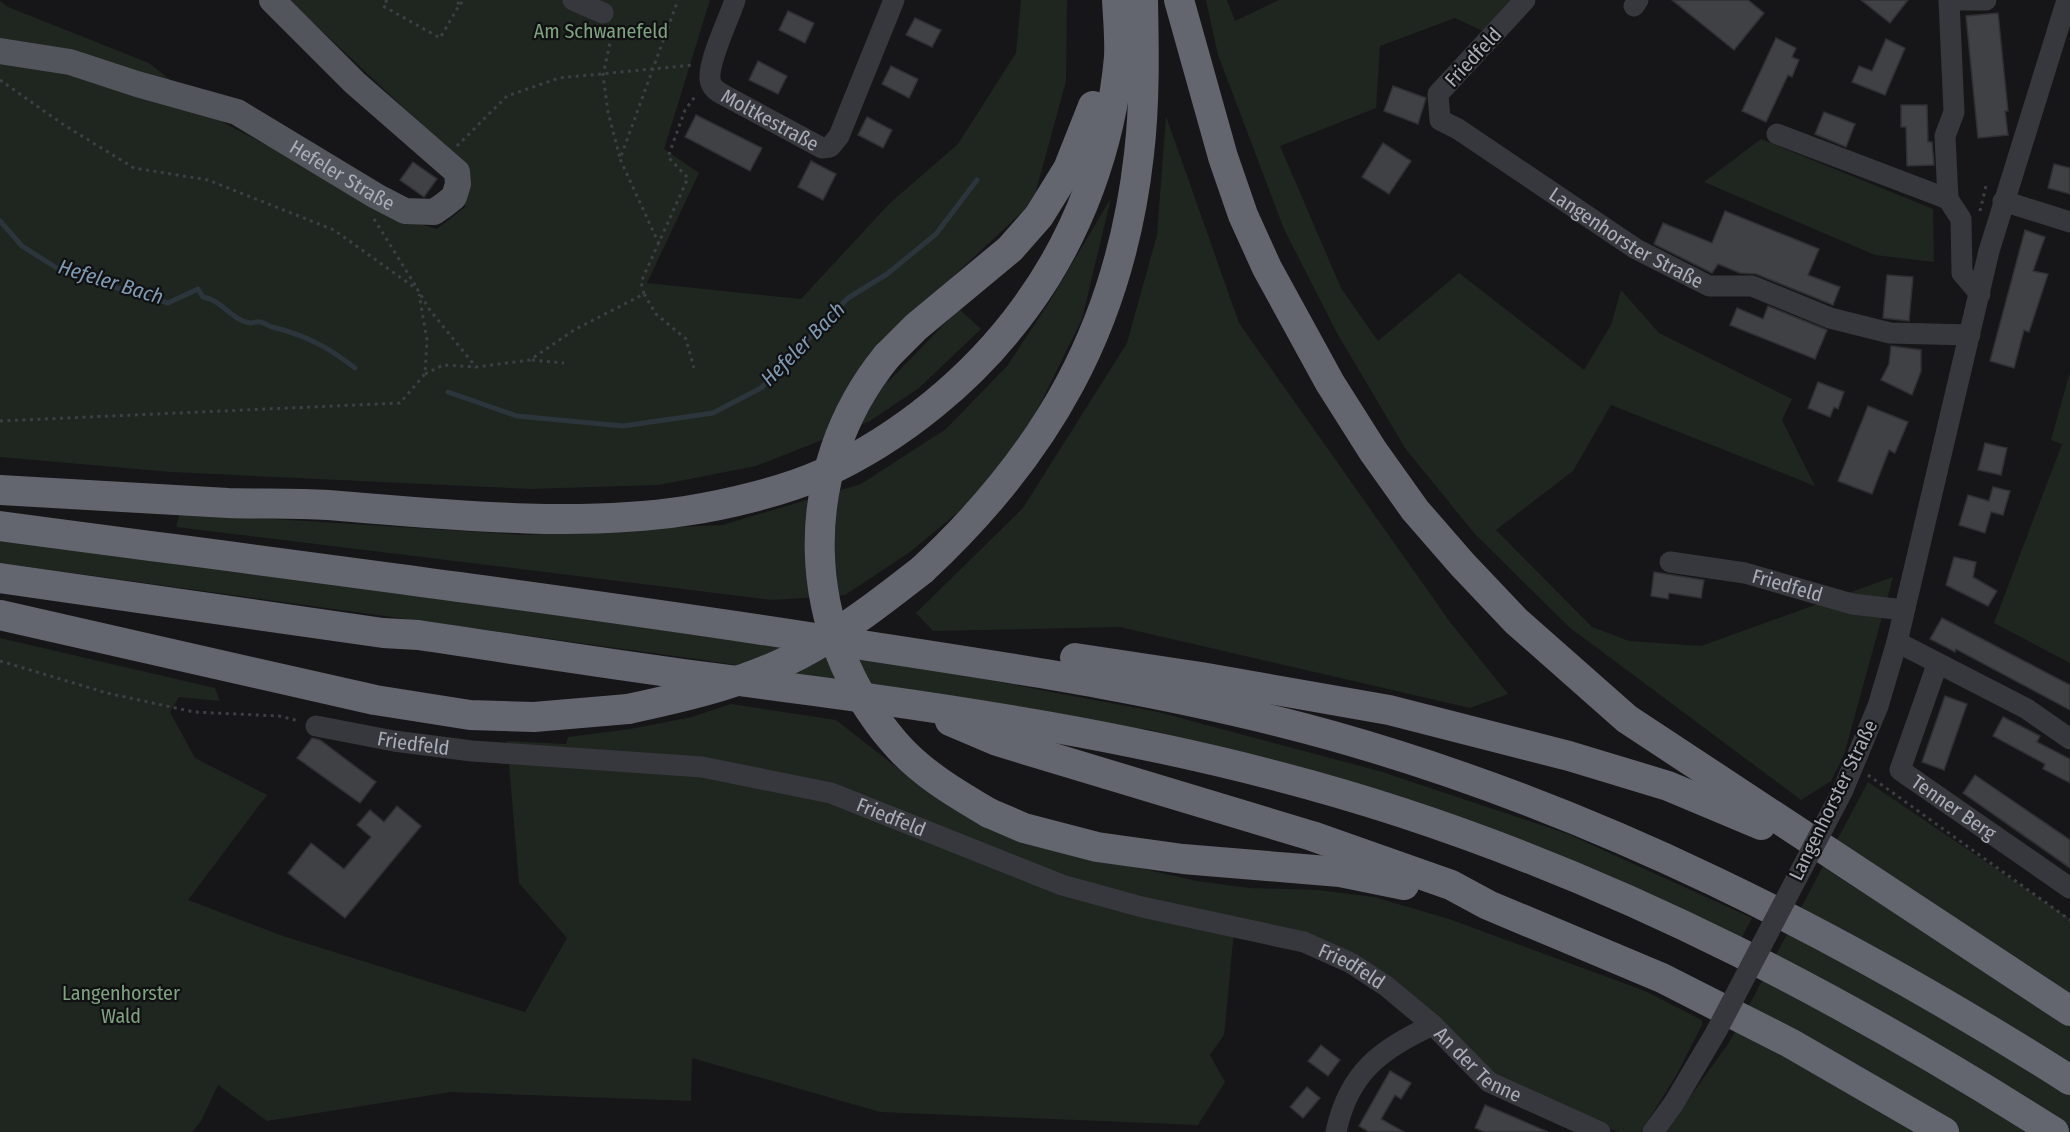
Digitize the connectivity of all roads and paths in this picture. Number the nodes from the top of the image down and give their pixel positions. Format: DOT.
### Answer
graph roads {
  1 [pos="272,0"];
  2 [pos="387,0"];
  3 [pos="453,0"];
  4 [pos="466,0"];
  5 [pos="573,0"];
  6 [pos="678,0"];
  7 [pos="735,0"];
  8 [pos="894,0"];
  9 [pos="1115,0"];
  10 [pos="1143,0"];
  11 [pos="1179,0"];
  12 [pos="1525,0"];
  13 [pos="1949,0"];
  14 [pos="1955,0"];
  15 [pos="1986,0"];
  16 [pos="2064,1"];
  17 [pos="460,4"];
  18 [pos="603,13"];
  19 [pos="0,51"];
  20 [pos="655,67"];
  21 [pos="711,70"];
  22 [pos="603,75"];
  23 [pos="0,80"];
  24 [pos="1440,120"];
  25 [pos="1777,134"];
  26 [pos="445,159"];
  27 [pos="620,159"];
  28 [pos="1986,186"];
  29 [pos="1948,199"];
  30 [pos="2003,201"];
  31 [pos="368,210"];
  32 [pos="1980,213"];
  33 [pos="2070,222"];
  34 [pos="659,244"];
  35 [pos="418,290"];
  36 [pos="644,294"];
  37 [pos="1980,294"];
  38 [pos="1970,335"];
  39 [pos="531,360"];
  40 [pos="564,363"];
  41 [pos="476,367"];
  42 [pos="694,368"];
  43 [pos="425,374"];
  44 [pos="0,422"];
  45 [pos="0,490"];
  46 [pos="0,526"];
  47 [pos="1670,562"];
  48 [pos="0,578"];
  49 [pos="1904,610"];
  50 [pos="0,615"];
  51 [pos="1898,642"];
  52 [pos="916,652"];
  53 [pos="0,661"];
  54 [pos="1937,665"];
  55 [pos="908,703"];
  56 [pos="316,726"];
  57 [pos="2070,739"];
  58 [pos="1866,774"];
  59 [pos="1865,878"];
  60 [pos="2070,888"];
  61 [pos="1488,905"];
  62 [pos="2070,920"];
  63 [pos="2070,1011"];
  64 [pos="1432,1025"];
  65 [pos="2070,1080"];
  66 [pos="1656,1131"];
  67 [pos="1336,1132"];
  68 [pos="1600,1132"];
  69 [pos="1944,1132"];
  70 [pos="2054,1132"];
  1 -- 26 [label="main road, Hefeler Straße"];
  2 -- 17 [label="path"];
  3 -- 17 [label="path"];
  4 -- 17 [label="path"];
  5 -- 18 [label="street"];
  6 -- 20 [label="path"];
  7 -- 21 [label="street, Moltkestraße"];
  8 -- 21 [label="street, Moltkestraße"];
  9 -- 45 [label="highway"];
  9 -- 61 [label="highway, bridge"];
  10 -- 50 [label="highway, bridge"];
  11 -- 59 [label="highway"];
  12 -- 24 [label="street, Friedfeld"];
  13 -- 29 [label="street"];
  14 -- 15 [label="street"];
  16 -- 30 [label="street, Langenhorster Straße"];
  18 -- 22 [label="path"];
  19 -- 26 [label="main road, Hefeler Straße"];
  20 -- 21 [label="path"];
  20 -- 22 [label="path"];
  20 -- 27 [label="path"];
  21 -- 34 [label="path"];
  22 -- 26 [label="path"];
  22 -- 27 [label="path"];
  23 -- 35 [label="path"];
  24 -- 38 [label="street, Langenhorster Straße"];
  25 -- 29 [label="street"];
  27 -- 34 [label="path"];
  28 -- 32 [label="path"];
  29 -- 37 [label="street"];
  30 -- 33 [label="street"];
  30 -- 37 [label="street, Langenhorster Straße"];
  31 -- 35 [label="path"];
  34 -- 36 [label="path"];
  35 -- 41 [label="path"];
  35 -- 43 [label="path"];
  36 -- 39 [label="path"];
  36 -- 42 [label="path"];
  37 -- 38 [label="street, Langenhorster Straße"];
  38 -- 49 [label="street, Langenhorster Straße"];
  39 -- 40 [label="path"];
  39 -- 41 [label="path"];
  41 -- 43 [label="path"];
  43 -- 44 [label="path"];
  46 -- 52 [label="highway"];
  47 -- 49 [label="street, Friedfeld"];
  48 -- 55 [label="highway"];
  49 -- 51 [label="street, Langenhorster Straße"];
  51 -- 54 [label="street"];
  51 -- 66 [label="street, Langenhorster Straße, bridge"];
  52 -- 59 [label="highway"];
  52 -- 65 [label="highway"];
  53 -- 56 [label="path"];
  54 -- 57 [label="street"];
  54 -- 60 [label="street, Tenner Berg"];
  55 -- 61 [label="highway"];
  55 -- 70 [label="highway"];
  56 -- 64 [label="street, Friedfeld"];
  58 -- 62 [label="path"];
  59 -- 63 [label="highway"];
  61 -- 69 [label="highway"];
  64 -- 67 [label="street, An der Tenne"];
  64 -- 68 [label="street, An der Tenne"];
}
